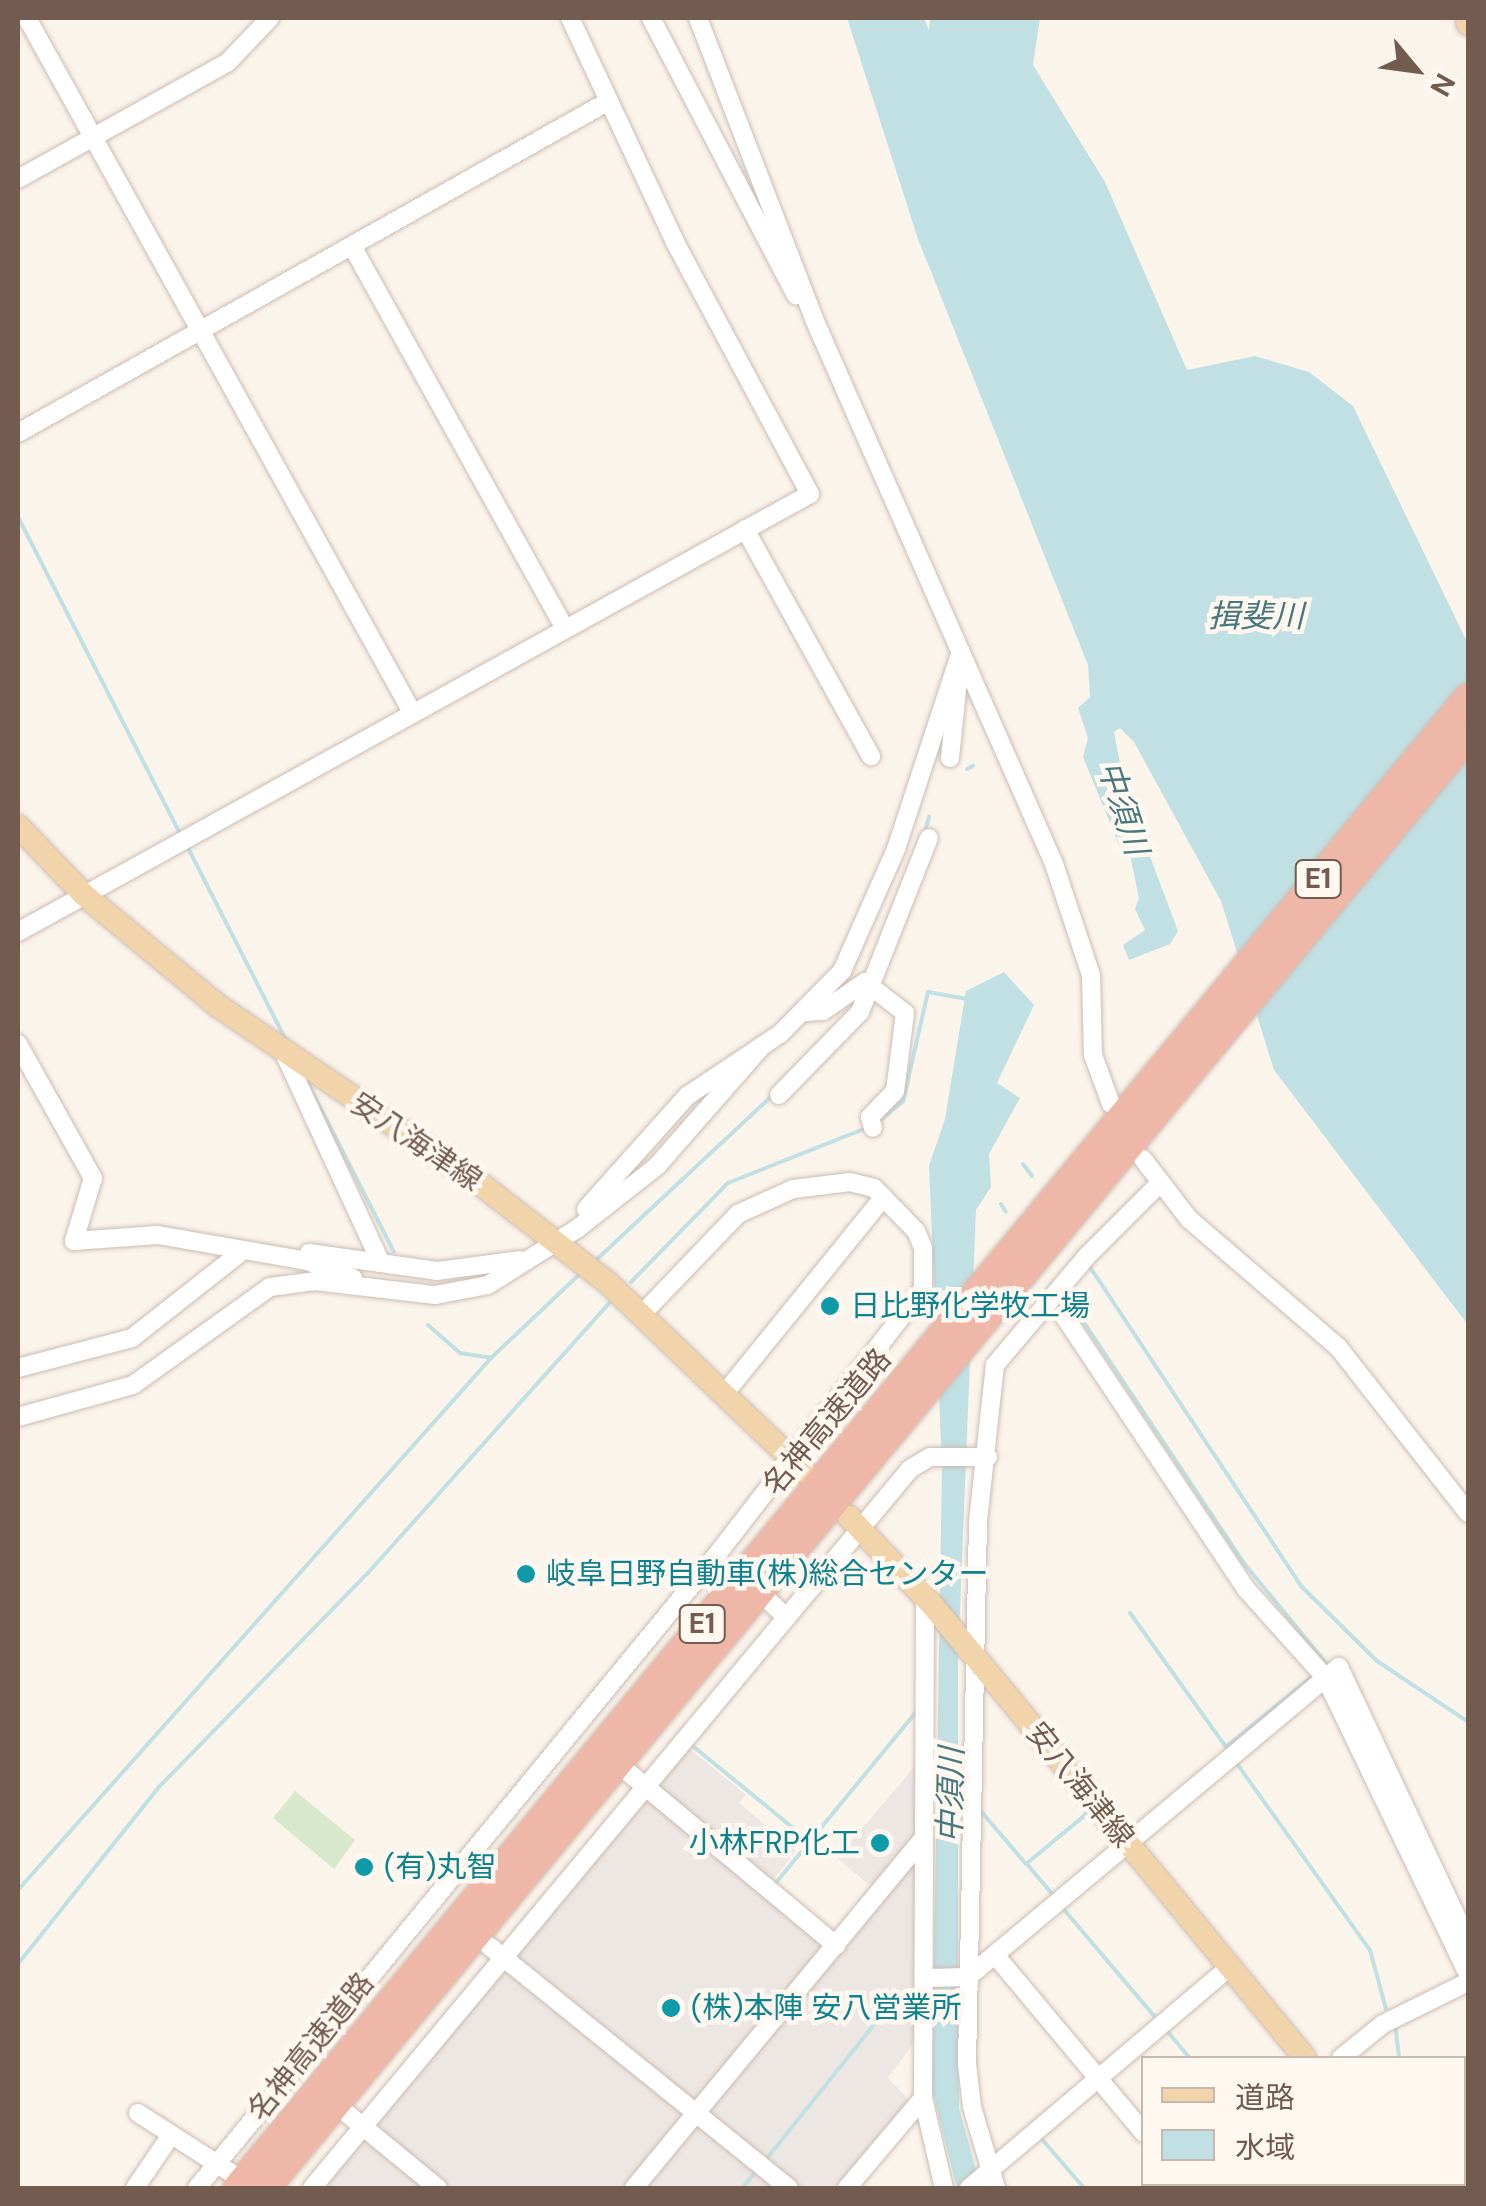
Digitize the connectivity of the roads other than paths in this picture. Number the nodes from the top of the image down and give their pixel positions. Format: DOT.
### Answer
graph roads {
  1 [pos="27,18"];
  2 [pos="270,18"];
  3 [pos="570,18"];
  4 [pos="651,18"];
  5 [pos="698,18"];
  6 [pos="607,102"];
  7 [pos="94,136"];
  8 [pos="18,179"];
  9 [pos="352,246"];
  10 [pos="814,319"];
  11 [pos="203,328"];
  12 [pos="18,433"];
  13 [pos="745,528"];
  14 [pos="564,626"];
  15 [pos="961,650"];
  16 [pos="1468,698"];
  17 [pos="412,712"];
  18 [pos="1468,736"];
  19 [pos="870,756"];
  20 [pos="950,758"];
  21 [pos="18,826"];
  22 [pos="929,838"];
  23 [pos="83,894"];
  24 [pos="18,932"];
  25 [pos="872,985"];
  26 [pos="806,1012"];
  27 [pos="18,1044"];
  28 [pos="284,1053"];
  29 [pos="1174,1071"];
  30 [pos="779,1095"];
  31 [pos="1111,1104"];
  32 [pos="873,1128"];
  33 [pos="1143,1159"];
  34 [pos="1159,1184"];
  35 [pos="884,1197"];
  36 [pos="555,1242"];
  37 [pos="248,1254"];
  38 [pos="521,1260"];
  39 [pos="381,1263"];
  40 [pos="367,1285"];
  41 [pos="643,1314"];
  42 [pos="1064,1316"];
  43 [pos="18,1368"];
  44 [pos="725,1393"];
  45 [pos="18,1417"];
  46 [pos="983,1457"];
  47 [pos="798,1464"];
  48 [pos="1468,1513"];
  49 [pos="854,1522"];
  50 [pos="716,1557"];
  51 [pos="731,1570"];
  52 [pos="929,1601"];
  53 [pos="770,1602"];
  54 [pos="785,1616"];
  55 [pos="973,1655"];
  56 [pos="1326,1676"];
  57 [pos="574,1729"];
  58 [pos="589,1742"];
  59 [pos="628,1772"];
  60 [pos="644,1786"];
  61 [pos="924,1837"];
  62 [pos="1127,1842"];
  63 [pos="1468,1941"];
  64 [pos="836,1944"];
  65 [pos="496,1951"];
  66 [pos="994,1955"];
  67 [pos="1230,1967"];
  68 [pos="1468,1974"];
  69 [pos="926,1978"];
  70 [pos="966,1978"];
  71 [pos="1468,1982"];
  72 [pos="1303,2056"];
  73 [pos="1343,2056"];
  74 [pos="1098,2079"];
  75 [pos="922,2098"];
  76 [pos="138,2112"];
  77 [pos="345,2112"];
  78 [pos="696,2113"];
  79 [pos="362,2128"];
  80 [pos="1141,2130"];
  81 [pos="171,2135"];
  82 [pos="228,2176"];
  83 [pos="990,2178"];
  84 [pos="135,2188"];
  85 [pos="197,2188"];
  86 [pos="266,2188"];
  87 [pos="312,2188"];
  88 [pos="438,2188"];
  89 [pos="634,2188"];
  90 [pos="790,2188"];
  91 [pos="847,2188"];
  92 [pos="944,2188"];
  93 [pos="969,2188"];
  1 -- 7 [label="street"];
  2 -- 7 [label="street"];
  3 -- 6 [label="street"];
  4 -- 10 [label="street"];
  5 -- 10 [label="street"];
  6 -- 9 [label="street"];
  6 -- 13 [label="street"];
  7 -- 8 [label="street"];
  7 -- 11 [label="street"];
  9 -- 11 [label="street"];
  9 -- 14 [label="street"];
  10 -- 15 [label="street"];
  11 -- 12 [label="street"];
  11 -- 17 [label="street"];
  13 -- 14 [label="street"];
  13 -- 19 [label="street"];
  14 -- 17 [label="street"];
  15 -- 20 [label="street"];
  15 -- 26 [label="street"];
  15 -- 31 [label="street"];
  16 -- 29 [label="highway, 名神高速道路 / E1"];
  17 -- 23 [label="street"];
  18 -- 29 [label="highway, 名神高速道路 / E1"];
  21 -- 23 [label="main road, 安八海津線"];
  22 -- 25 [label="street"];
  23 -- 24 [label="street"];
  23 -- 28 [label="main road, 安八海津線"];
  25 -- 26 [label="street"];
  25 -- 30 [label="street"];
  25 -- 32 [label="street"];
  26 -- 36 [label="street"];
  27 -- 37 [label="street"];
  28 -- 36 [label="main road, 安八海津線"];
  28 -- 39 [label="street"];
  29 -- 82 [label="highway, 名神高速道路 / E1"];
  29 -- 86 [label="highway, 名神高速道路 / E1"];
  33 -- 34 [label="street"];
  34 -- 46 [label="street"];
  34 -- 48 [label="street"];
  35 -- 41 [label="street"];
  35 -- 44 [label="street"];
  35 -- 47 [label="street"];
  36 -- 38 [label="street"];
  36 -- 41 [label="main road, 安八海津線"];
  37 -- 39 [label="street"];
  37 -- 40 [label="street"];
  37 -- 43 [label="street"];
  38 -- 39 [label="street"];
  38 -- 40 [label="street"];
  40 -- 45 [label="street"];
  41 -- 44 [label="main road, 安八海津線"];
  42 -- 56 [label="street"];
  44 -- 47 [label="main road, 安八海津線"];
  46 -- 49 [label="street"];
  46 -- 55 [label="street"];
  47 -- 50 [label="street"];
  49 -- 52 [label="main road, 安八海津線"];
  49 -- 54 [label="street"];
  50 -- 51 [label="street"];
  50 -- 57 [label="street"];
  52 -- 55 [label="main road, 安八海津線"];
  52 -- 61 [label="street"];
  53 -- 54 [label="street"];
  54 -- 60 [label="street"];
  55 -- 62 [label="main road, 安八海津線"];
  55 -- 70 [label="street"];
  56 -- 62 [label="street"];
  56 -- 63 [label="street"];
  56 -- 68 [label="street"];
  57 -- 58 [label="street"];
  57 -- 82 [label="street"];
  59 -- 60 [label="street"];
  60 -- 64 [label="street"];
  60 -- 65 [label="street"];
  61 -- 64 [label="street"];
  61 -- 75 [label="street"];
  62 -- 66 [label="street"];
  62 -- 67 [label="main road, 安八海津線"];
  64 -- 78 [label="street"];
  65 -- 78 [label="street"];
  65 -- 79 [label="street"];
  66 -- 70 [label="street"];
  66 -- 74 [label="street"];
  67 -- 72 [label="main road, 安八海津線"];
  67 -- 74 [label="street"];
  69 -- 70 [label="street"];
  70 -- 83 [label="street"];
  71 -- 73 [label="street"];
  74 -- 80 [label="street"];
  74 -- 83 [label="street"];
  75 -- 91 [label="street"];
  75 -- 92 [label="street"];
  76 -- 81 [label="street"];
  77 -- 79 [label="street"];
  78 -- 89 [label="street"];
  78 -- 90 [label="street"];
  79 -- 87 [label="street"];
  79 -- 88 [label="street"];
  81 -- 82 [label="street"];
  81 -- 84 [label="street"];
  82 -- 85 [label="street"];
  83 -- 93 [label="street"];
}
